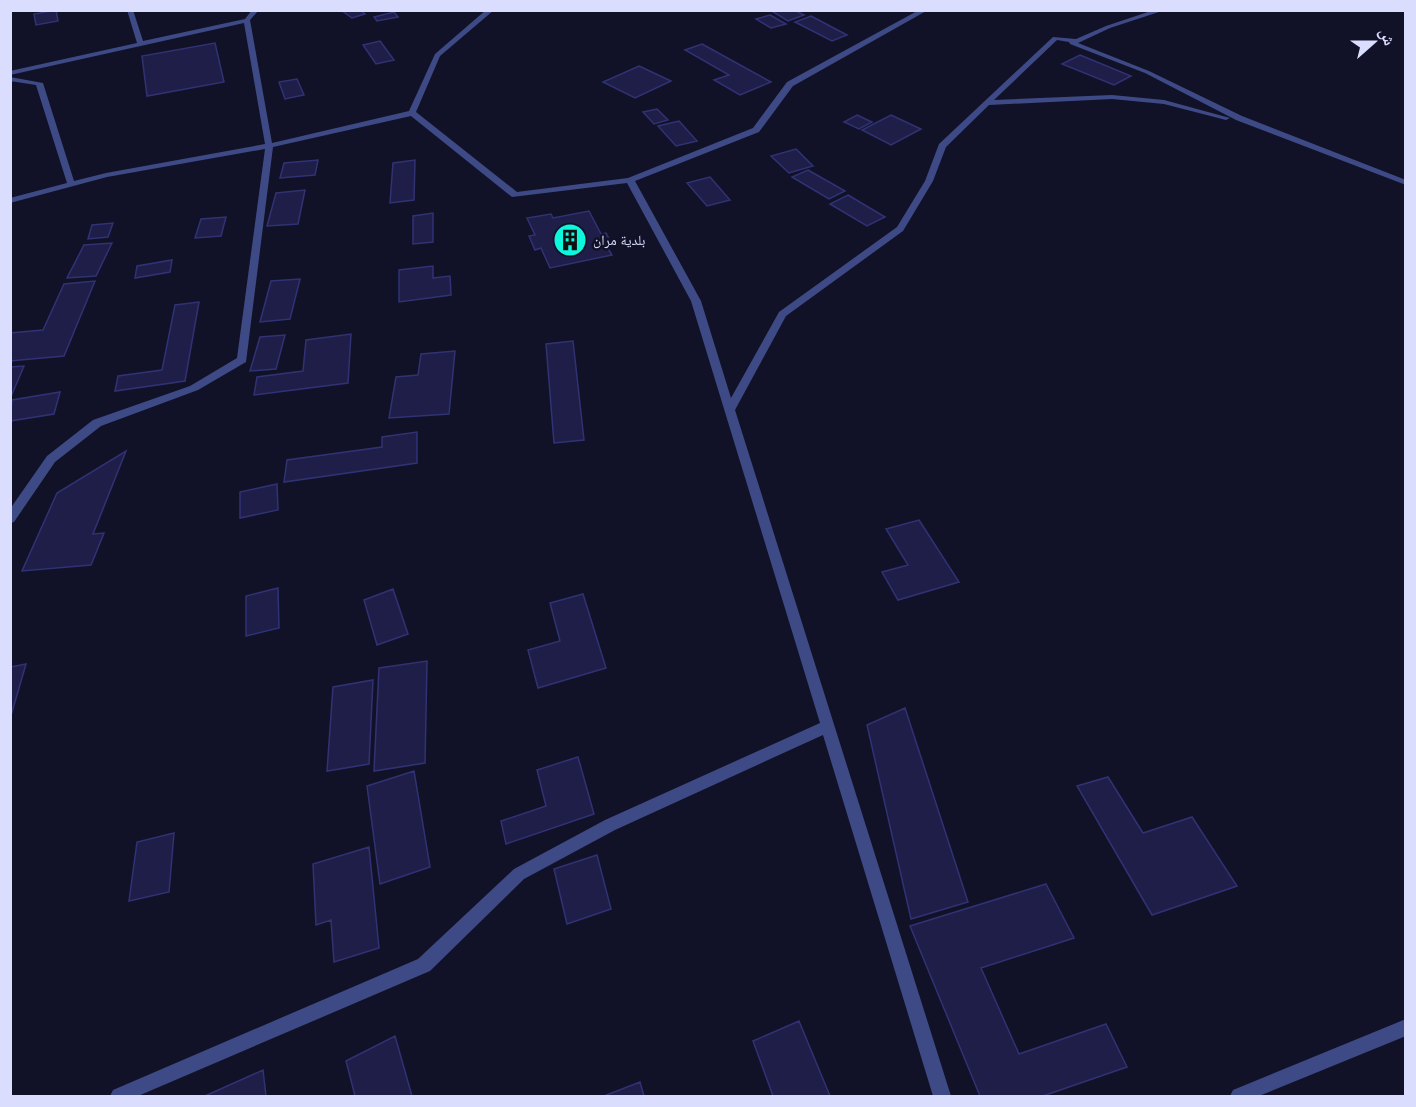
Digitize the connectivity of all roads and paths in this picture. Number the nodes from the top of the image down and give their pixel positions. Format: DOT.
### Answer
graph roads {
  1 [pos="130,10"];
  2 [pos="256,10"];
  3 [pos="491,10"];
  4 [pos="925,10"];
  5 [pos="1162,10"];
  6 [pos="248,20"];
  7 [pos="1076,41"];
  8 [pos="141,44"];
  9 [pos="10,73"];
  10 [pos="10,79"];
  11 [pos="987,103"];
  12 [pos="412,112"];
  13 [pos="1260,126"];
  14 [pos="269,146"];
  15 [pos="630,180"];
  16 [pos="1406,183"];
  17 [pos="71,184"];
  18 [pos="10,201"];
  19 [pos="730,410"];
  20 [pos="10,519"];
  21 [pos="828,726"];
  22 [pos="1406,1027"];
  23 [pos="119,1096"];
  24 [pos="942,1096"];
  25 [pos="1239,1096"];
  1 -- 8 [label="street"];
  2 -- 6 [label="street"];
  3 -- 12 [label="street"];
  4 -- 15 [label="street"];
  5 -- 7 [label="street"];
  6 -- 8 [label="street"];
  6 -- 14 [label="street"];
  7 -- 11 [label="street"];
  7 -- 13 [label="street"];
  8 -- 9 [label="street"];
  10 -- 17 [label="street"];
  11 -- 13 [label="street"];
  11 -- 19 [label="street"];
  12 -- 14 [label="street"];
  12 -- 15 [label="street"];
  13 -- 16 [label="street"];
  14 -- 17 [label="street"];
  14 -- 20 [label="street"];
  15 -- 19 [label="street"];
  17 -- 18 [label="street"];
  19 -- 21 [label="street"];
  21 -- 23 [label="street"];
  21 -- 24 [label="street"];
  22 -- 25 [label="street"];
}
